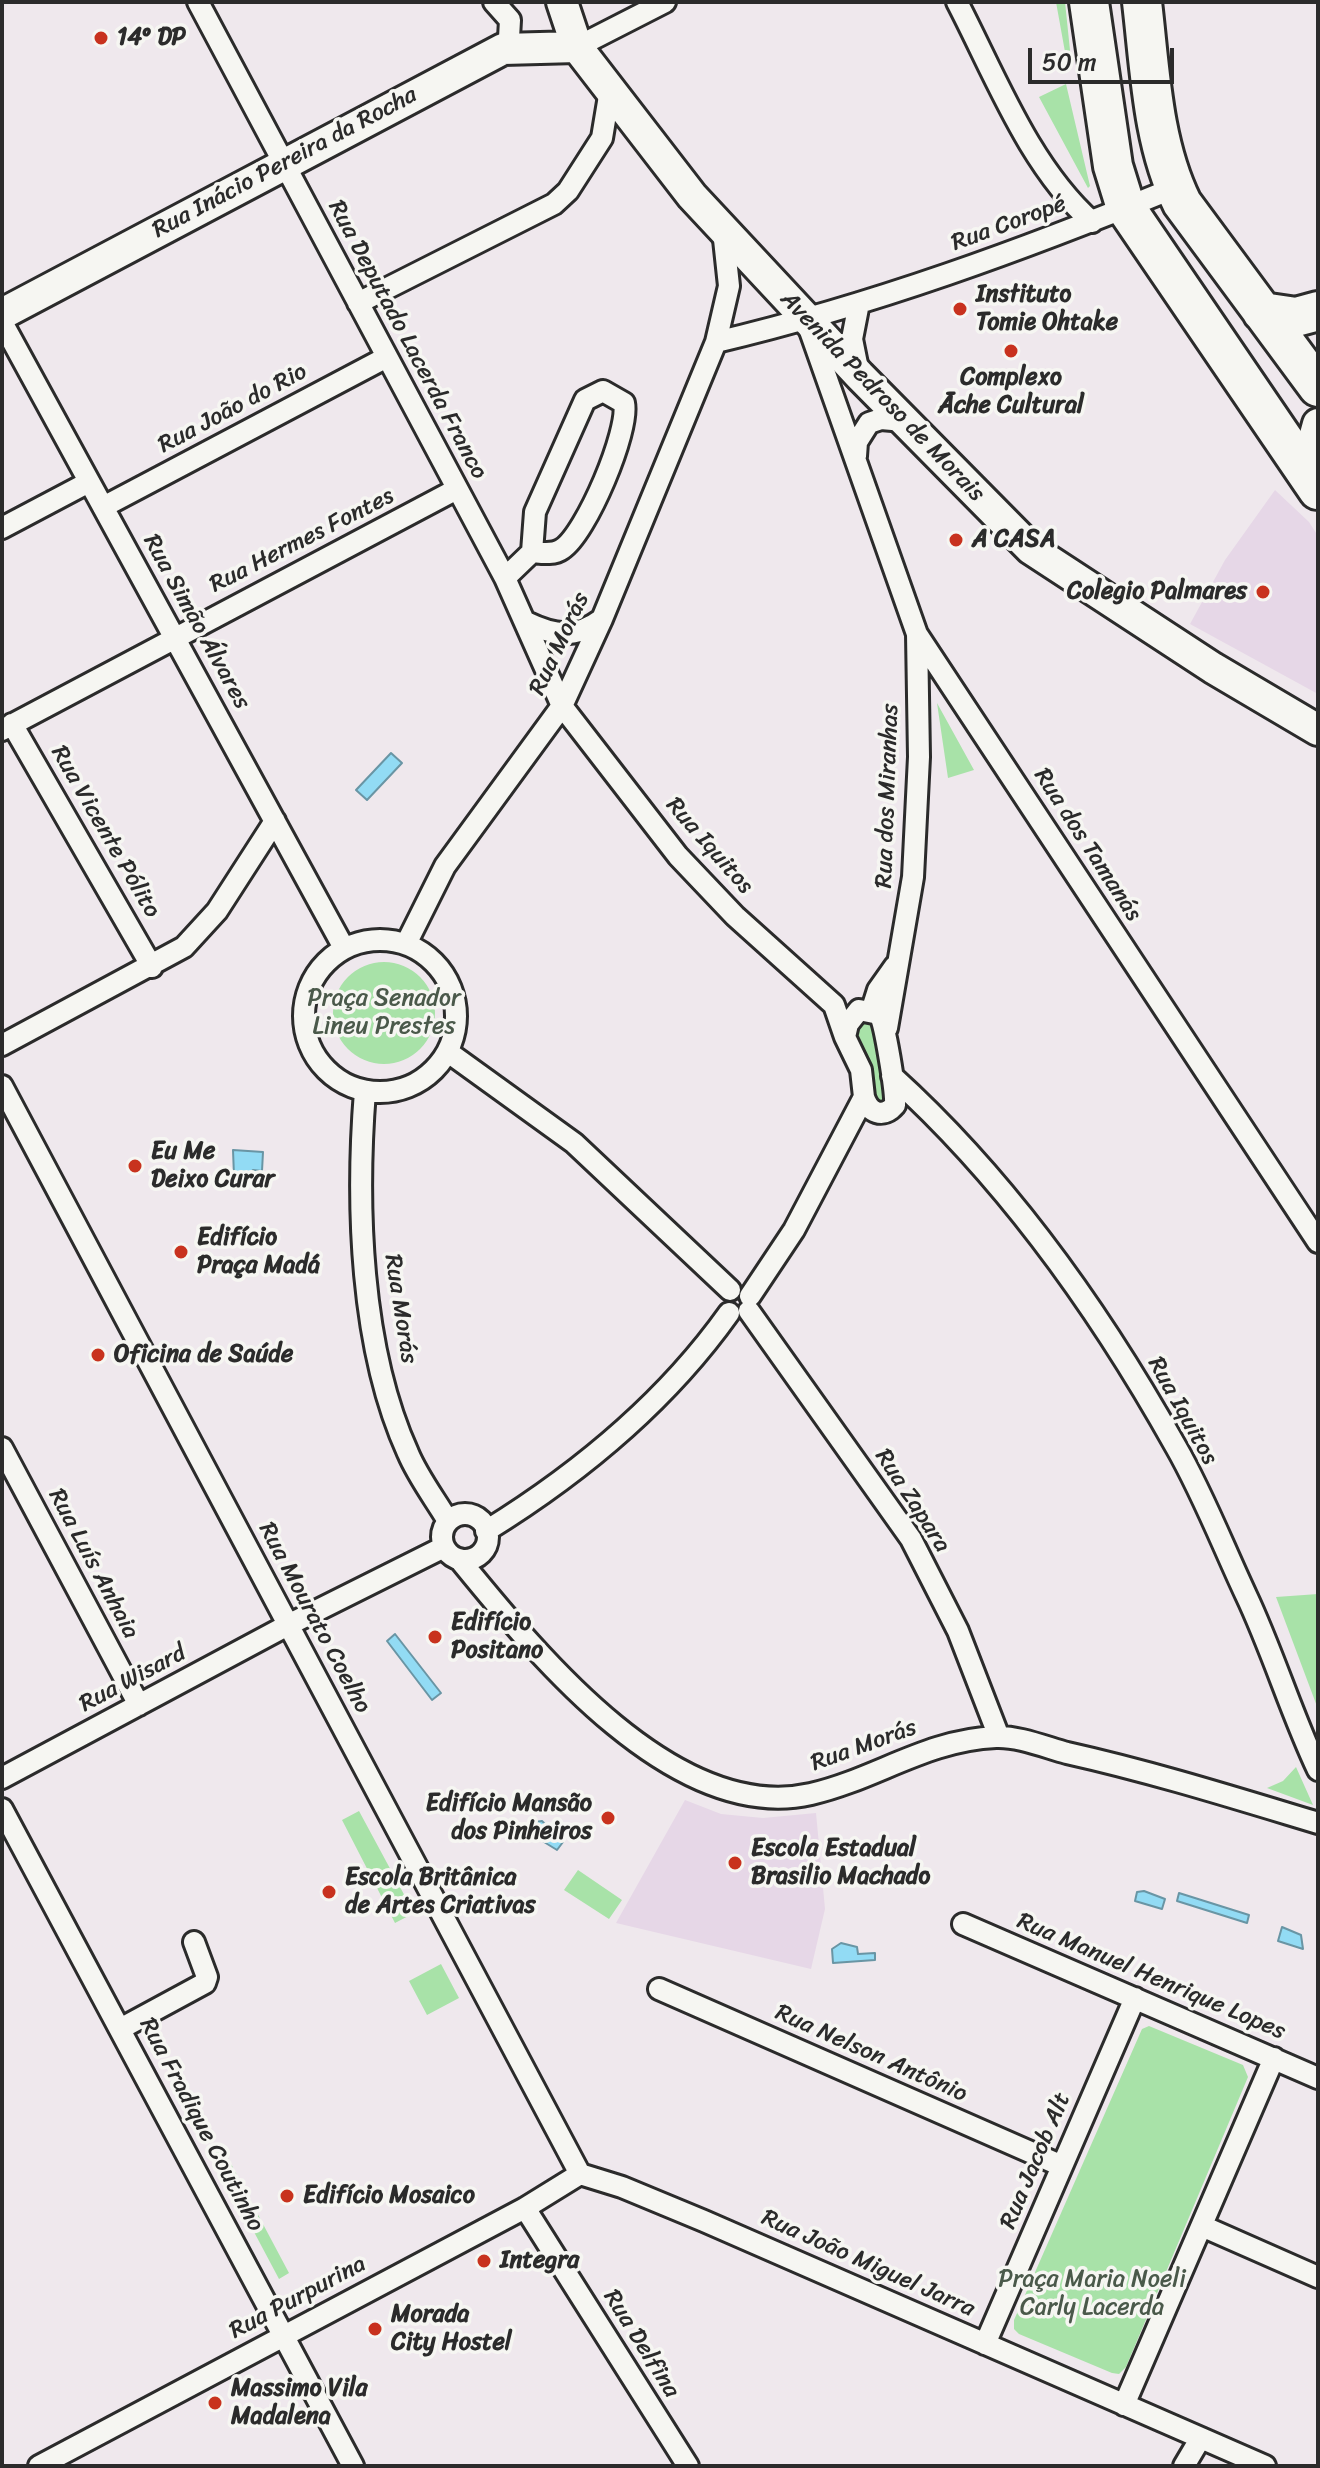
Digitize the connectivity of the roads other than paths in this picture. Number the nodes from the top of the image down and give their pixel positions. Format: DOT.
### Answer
graph roads {
  1 [pos="198,2"];
  2 [pos="494,2"];
  3 [pos="522,2"];
  4 [pos="665,2"];
  5 [pos="957,2"];
  6 [pos="1089,2"];
  7 [pos="1130,2"];
  8 [pos="1142,2"];
  9 [pos="558,5"];
  10 [pos="577,47"];
  11 [pos="503,49"];
  12 [pos="1150,75"];
  13 [pos="610,90"];
  14 [pos="283,163"];
  15 [pos="1174,188"];
  16 [pos="1109,215"];
  17 [pos="723,230"];
  18 [pos="358,303"];
  19 [pos="859,303"];
  20 [pos="1318,311"];
  21 [pos="1262,312"];
  22 [pos="2,314"];
  23 [pos="807,320"];
  24 [pos="2,322"];
  25 [pos="716,342"];
  26 [pos="387,357"];
  27 [pos="860,376"];
  28 [pos="1318,387"];
  29 [pos="904,421"];
  30 [pos="1318,424"];
  31 [pos="856,456"];
  32 [pos="1311,480"];
  33 [pos="89,482"];
  34 [pos="457,489"];
  35 [pos="103,507"];
  36 [pos="2,528"];
  37 [pos="532,552"];
  38 [pos="505,578"];
  39 [pos="602,619"];
  40 [pos="526,622"];
  41 [pos="917,634"];
  42 [pos="175,637"];
  43 [pos="562,706"];
  44 [pos="7,727"];
  45 [pos="1318,730"];
  46 [pos="275,821"];
  47 [pos="406,944"];
  48 [pos="344,948"];
  49 [pos="900,960"];
  50 [pos="152,967"];
  51 [pos="834,1005"];
  52 [pos="866,1010"];
  53 [pos="887,1028"];
  54 [pos="845,1037"];
  55 [pos="2,1045"];
  56 [pos="448,1052"];
  57 [pos="892,1076"];
  58 [pos="2,1086"];
  59 [pos="365,1091"];
  60 [pos="877,1106"];
  61 [pos="936,1116"];
  62 [pos="1318,1242"];
  63 [pos="740,1302"];
  64 [pos="2,1448"];
  65 [pos="448,1521"];
  66 [pos="486,1531"];
  67 [pos="451,1553"];
  68 [pos="288,1625"];
  69 [pos="139,1705"];
  70 [pos="999,1737"];
  71 [pos="1318,1770"];
  72 [pos="2,1778"];
  73 [pos="2,1809"];
  74 [pos="1318,1823"];
  75 [pos="963,1924"];
  76 [pos="194,1942"];
  77 [pos="659,1989"];
  78 [pos="1135,1998"];
  79 [pos="120,2029"];
  80 [pos="1274,2058"];
  81 [pos="1318,2078"];
  82 [pos="1062,2166"];
  83 [pos="580,2174"];
  84 [pos="525,2208"];
  85 [pos="1202,2226"];
  86 [pos="1318,2277"];
  87 [pos="284,2335"];
  88 [pos="985,2344"];
  89 [pos="1124,2405"];
  90 [pos="1200,2439"];
  91 [pos="39,2466"];
  92 [pos="353,2466"];
  93 [pos="688,2466"];
  94 [pos="1184,2466"];
  95 [pos="1265,2466"];
  1 -- 14 [label="street, Rua Deputado Lacerda Franco"];
  2 -- 3 [label="street"];
  2 -- 11 [label="street"];
  4 -- 10 [label="street"];
  5 -- 16 [label="street"];
  6 -- 16 [label="highway"];
  7 -- 12 [label="highway"];
  8 -- 12 [label="highway"];
  9 -- 10 [label="main road, Avenida Pedroso de Morais"];
  10 -- 11 [label="main road, Rua Inácio Pereira da Rocha"];
  10 -- 13 [label="main road, Avenida Pedroso de Morais"];
  11 -- 14 [label="main road, Rua Inácio Pereira da Rocha"];
  12 -- 15 [label="highway"];
  13 -- 17 [label="main road, Avenida Pedroso de Morais"];
  13 -- 18 [label="street"];
  14 -- 18 [label="street, Rua Deputado Lacerda Franco"];
  14 -- 22 [label="main road, Rua Inácio Pereira da Rocha"];
  15 -- 16 [label="street, Rua Coropé"];
  15 -- 21 [label="highway"];
  16 -- 19 [label="street, Rua Coropé"];
  16 -- 32 [label="highway"];
  17 -- 23 [label="main road, Avenida Pedroso de Morais"];
  17 -- 25 [label="street, Rua Morás"];
  18 -- 26 [label="street, Rua Deputado Lacerda Franco"];
  19 -- 23 [label="street, Rua Coropé"];
  19 -- 27 [label="street"];
  20 -- 21 [label="highway"];
  21 -- 28 [label="highway"];
  23 -- 25 [label="street"];
  23 -- 27 [label="main road, Avenida Pedroso de Morais"];
  23 -- 31 [label="street, Rua dos Tamanás"];
  24 -- 33 [label="street, Rua Simão Álvares"];
  25 -- 39 [label="street, Rua Morás"];
  26 -- 34 [label="street, Rua Deputado Lacerda Franco"];
  26 -- 35 [label="street, Rua João do Rio"];
  27 -- 29 [label="main road, Avenida Pedroso de Morais"];
  29 -- 31 [label="street"];
  29 -- 45 [label="main road, Avenida Pedroso de Morais"];
  30 -- 32 [label="main road"];
  31 -- 41 [label="street, Rua dos Tamanás"];
  33 -- 35 [label="street, Rua Simão Álvares"];
  33 -- 36 [label="street"];
  34 -- 38 [label="street, Rua Deputado Lacerda Franco"];
  34 -- 42 [label="street, Rua Hermes Fontes"];
  35 -- 42 [label="street, Rua Simão Álvares"];
  37 -- 37 [label="street"];
  37 -- 38 [label="street"];
  38 -- 40 [label="street, Rua Deputado Lacerda Franco"];
  39 -- 40 [label="street"];
  39 -- 43 [label="street, Rua Morás"];
  40 -- 43 [label="street, Rua Deputado Lacerda Franco"];
  41 -- 49 [label="street, Rua dos Miranhas"];
  41 -- 62 [label="street, Rua dos Tamanás"];
  42 -- 44 [label="street, Rua Hermes Fontes"];
  42 -- 46 [label="street, Rua Simão Álvares"];
  43 -- 47 [label="street, Rua Morás"];
  43 -- 51 [label="street, Rua Iquitos"];
  44 -- 50 [label="street, Rua Vicente Pólito"];
  46 -- 48 [label="street, Rua Simão Álvares"];
  46 -- 50 [label="street"];
  47 -- 48 [label="street"];
  47 -- 56 [label="street"];
  48 -- 59 [label="street"];
  49 -- 52 [label="street, Rua dos Miranhas"];
  49 -- 53 [label="street, Rua dos Miranhas"];
  50 -- 55 [label="street"];
  51 -- 52 [label="street"];
  51 -- 54 [label="street, Rua Iquitos"];
  52 -- 53 [label="street"];
  52 -- 54 [label="street, Rua dos Miranhas"];
  53 -- 57 [label="street, Rua dos Miranhas"];
  54 -- 60 [label="street, Rua Iquitos"];
  56 -- 59 [label="street"];
  56 -- 63 [label="street, Rua Zapara"];
  57 -- 60 [label="street, Rua dos Miranhas"];
  57 -- 61 [label="street, Rua Iquitos"];
  58 -- 68 [label="street, Rua Mourato Coelho"];
  59 -- 65 [label="street, Rua Morás"];
  60 -- 61 [label="street"];
  60 -- 63 [label="street"];
  61 -- 71 [label="street, Rua Iquitos"];
  63 -- 66 [label="street"];
  63 -- 70 [label="street, Rua Zapara"];
  64 -- 69 [label="street, Rua Luís Anhaia"];
  65 -- 66 [label="street"];
  65 -- 67 [label="street"];
  66 -- 67 [label="street"];
  67 -- 68 [label="street"];
  67 -- 70 [label="street, Rua Morás"];
  68 -- 69 [label="street, Rua Wisard"];
  68 -- 83 [label="street, Rua Mourato Coelho"];
  69 -- 72 [label="street, Rua Wisard"];
  70 -- 74 [label="street, Rua Morás"];
  73 -- 79 [label="street, Rua Fradique Coutinho"];
  75 -- 78 [label="street, Rua Manuel Henrique Lopes"];
  76 -- 79 [label="street"];
  77 -- 82 [label="street, Rua Nelson Antônio"];
  78 -- 80 [label="street, Rua Manuel Henrique Lopes"];
  78 -- 82 [label="street, Rua Jacob Alt"];
  79 -- 87 [label="street, Rua Fradique Coutinho"];
  80 -- 81 [label="street, Rua Manuel Henrique Lopes"];
  80 -- 85 [label="street"];
  82 -- 88 [label="street, Rua Jacob Alt"];
  83 -- 84 [label="street, Rua Purpurina"];
  83 -- 88 [label="street, Rua João Miguel Jarra"];
  84 -- 87 [label="street, Rua Purpurina"];
  84 -- 93 [label="street, Rua Delfina"];
  85 -- 86 [label="street"];
  85 -- 89 [label="street"];
  87 -- 91 [label="street, Rua Purpurina"];
  87 -- 92 [label="street, Rua Fradique Coutinho"];
  88 -- 89 [label="street, Rua João Miguel Jarra"];
  89 -- 90 [label="street, Rua João Miguel Jarra"];
  90 -- 94 [label="street"];
  90 -- 95 [label="street, Rua João Miguel Jarra"];
}
